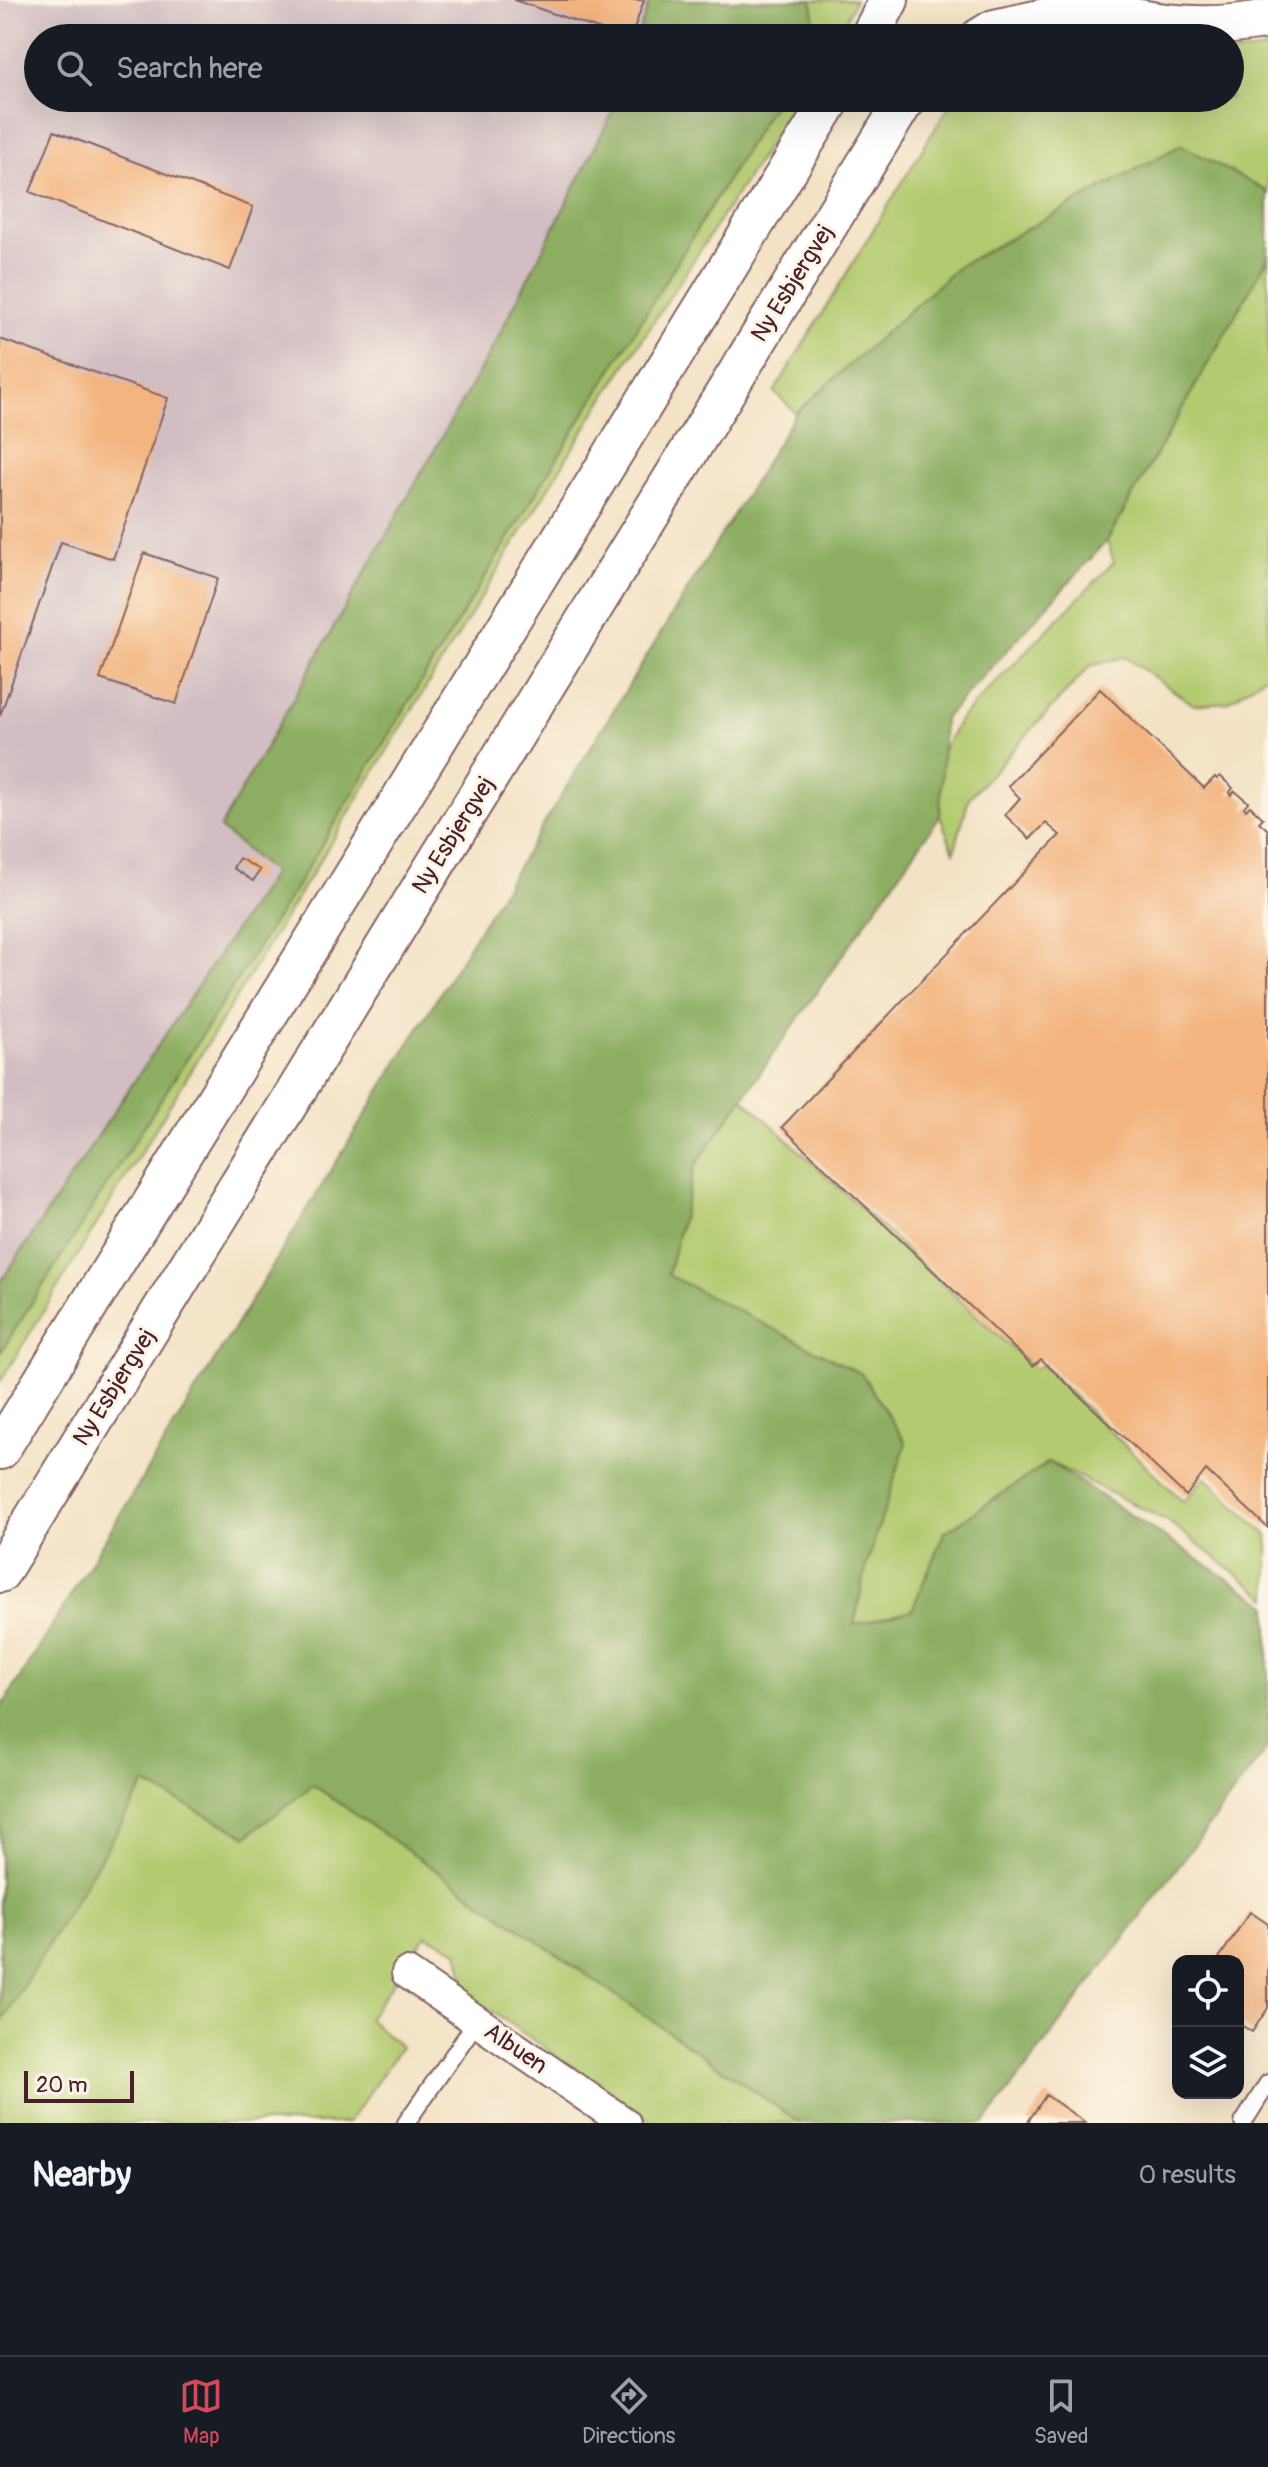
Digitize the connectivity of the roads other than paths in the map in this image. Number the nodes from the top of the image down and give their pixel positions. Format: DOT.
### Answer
graph roads {
  1 [pos="889,0"];
  2 [pos="1088,4"];
  3 [pos="1268,19"];
  4 [pos="876,24"];
  5 [pos="1013,24"];
  6 [pos="1164,24"];
  7 [pos="1244,24"];
  8 [pos="823,112"];
  9 [pos="898,112"];
  10 [pos="0,1450"];
  11 [pos="0,1573"];
  12 [pos="407,1973"];
  13 [pos="477,2021"];
  14 [pos="1268,2083"];
  15 [pos="406,2123"];
  16 [pos="625,2123"];
  17 [pos="1243,2123"];
  1 -- 4 [label="street"];
  2 -- 5 [label="street"];
  2 -- 6 [label="street"];
  3 -- 7 [label="street"];
  8 -- 10 [label="street"];
  9 -- 11 [label="street, Ny Esbjergvej"];
  12 -- 13 [label="street, Albuen"];
  13 -- 15 [label="lane"];
  13 -- 16 [label="street, Albuen"];
  14 -- 17 [label="lane"];
}
